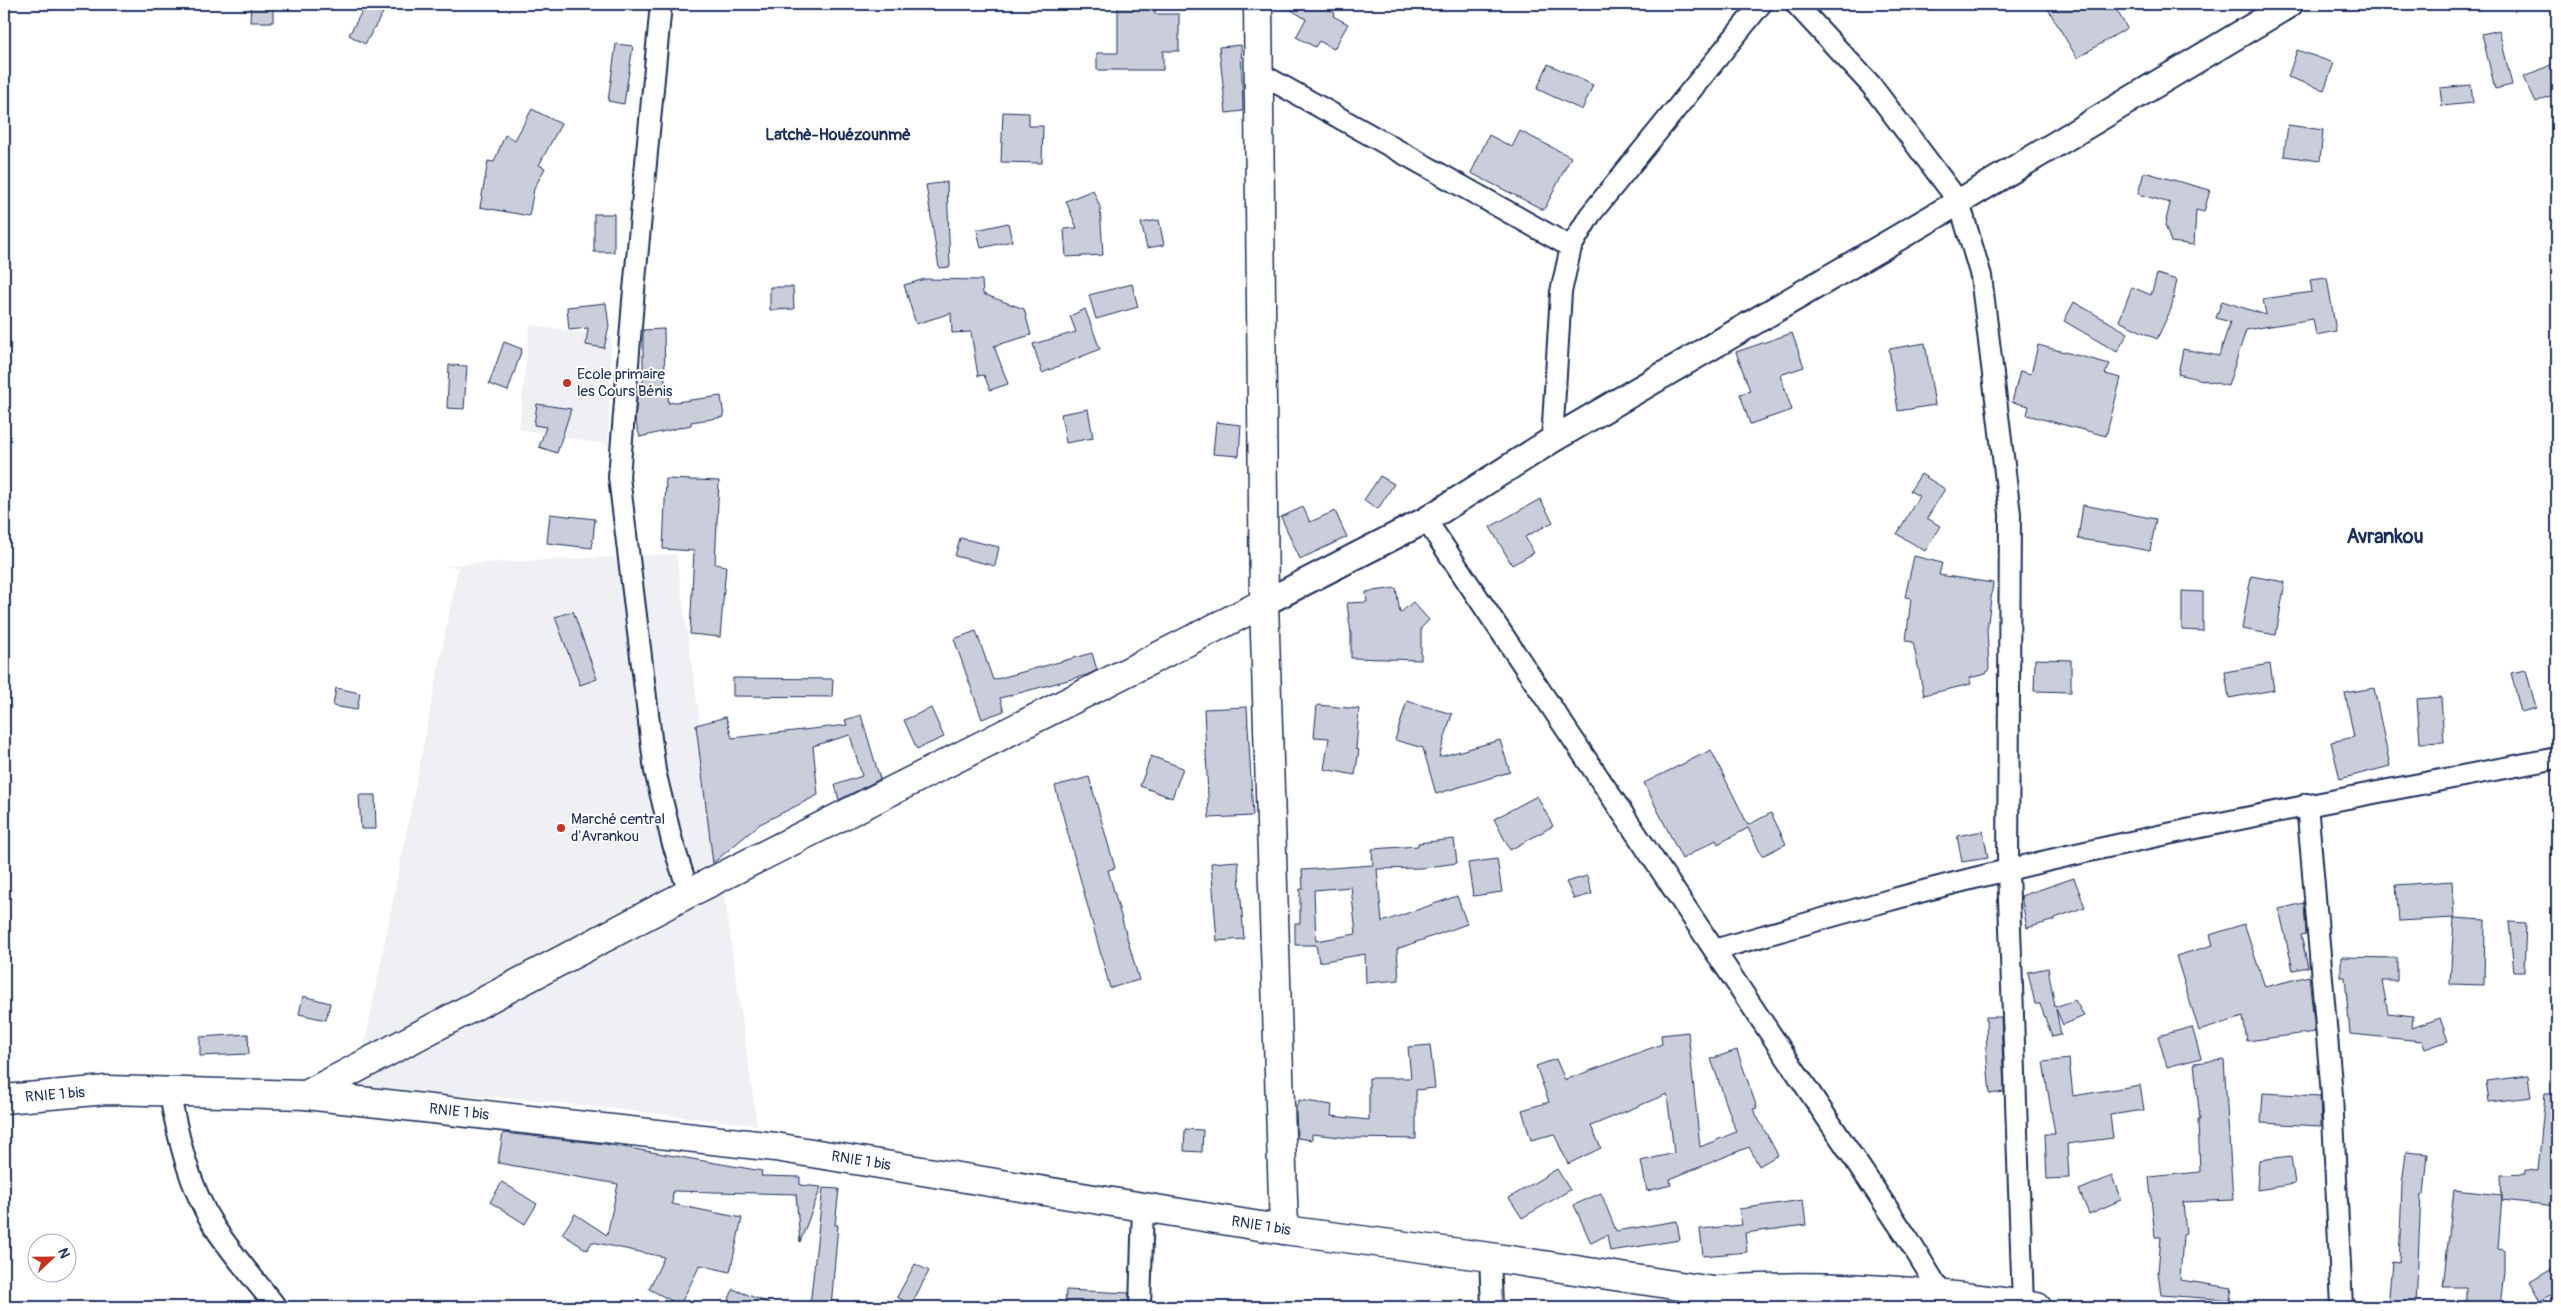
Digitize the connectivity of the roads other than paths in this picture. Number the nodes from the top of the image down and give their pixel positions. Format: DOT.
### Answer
graph roads {
  1 [pos="661,4"];
  2 [pos="1258,4"];
  3 [pos="1761,4"];
  4 [pos="1796,4"];
  5 [pos="2290,4"];
  6 [pos="1259,73"];
  7 [pos="1959,202"];
  8 [pos="1571,247"];
  9 [pos="1552,440"];
  10 [pos="1426,520"];
  11 [pos="1264,603"];
  12 [pos="2557,758"];
  13 [pos="2307,804"];
  14 [pos="2008,870"];
  15 [pos="689,893"];
  16 [pos="1714,950"];
  17 [pos="169,1090"];
  18 [pos="306,1095"];
  19 [pos="4,1099"];
  20 [pos="1143,1206"];
  21 [pos="1284,1230"];
  22 [pos="1490,1257"];
  23 [pos="1713,1291"];
  24 [pos="1943,1296"];
  25 [pos="2030,1306"];
  26 [pos="276,1307"];
  27 [pos="1140,1307"];
  28 [pos="1492,1307"];
  29 [pos="1755,1307"];
  30 [pos="2342,1307"];
  1 -- 15 [label="street"];
  2 -- 6 [label="main road"];
  3 -- 8 [label="street"];
  4 -- 7 [label="street"];
  5 -- 7 [label="street"];
  6 -- 8 [label="street"];
  6 -- 11 [label="main road"];
  7 -- 9 [label="street"];
  7 -- 14 [label="street"];
  8 -- 9 [label="street"];
  9 -- 10 [label="street"];
  10 -- 11 [label="street"];
  10 -- 16 [label="street"];
  11 -- 15 [label="main road"];
  11 -- 21 [label="main road"];
  12 -- 13 [label="street"];
  13 -- 14 [label="street"];
  13 -- 30 [label="street"];
  14 -- 16 [label="street"];
  14 -- 25 [label="street"];
  15 -- 18 [label="main road"];
  16 -- 24 [label="street"];
  17 -- 18 [label="main road, RNIE 1 bis"];
  17 -- 19 [label="main road, RNIE 1 bis"];
  17 -- 26 [label="street"];
  18 -- 20 [label="main road, RNIE 1 bis"];
  20 -- 21 [label="main road, RNIE 1 bis"];
  20 -- 27 [label="street"];
  21 -- 22 [label="main road, RNIE 1 bis"];
  22 -- 23 [label="main road, RNIE 1 bis"];
  22 -- 28 [label="street"];
  23 -- 24 [label="main road"];
  23 -- 29 [label="main road"];
  24 -- 25 [label="main road"];
}
